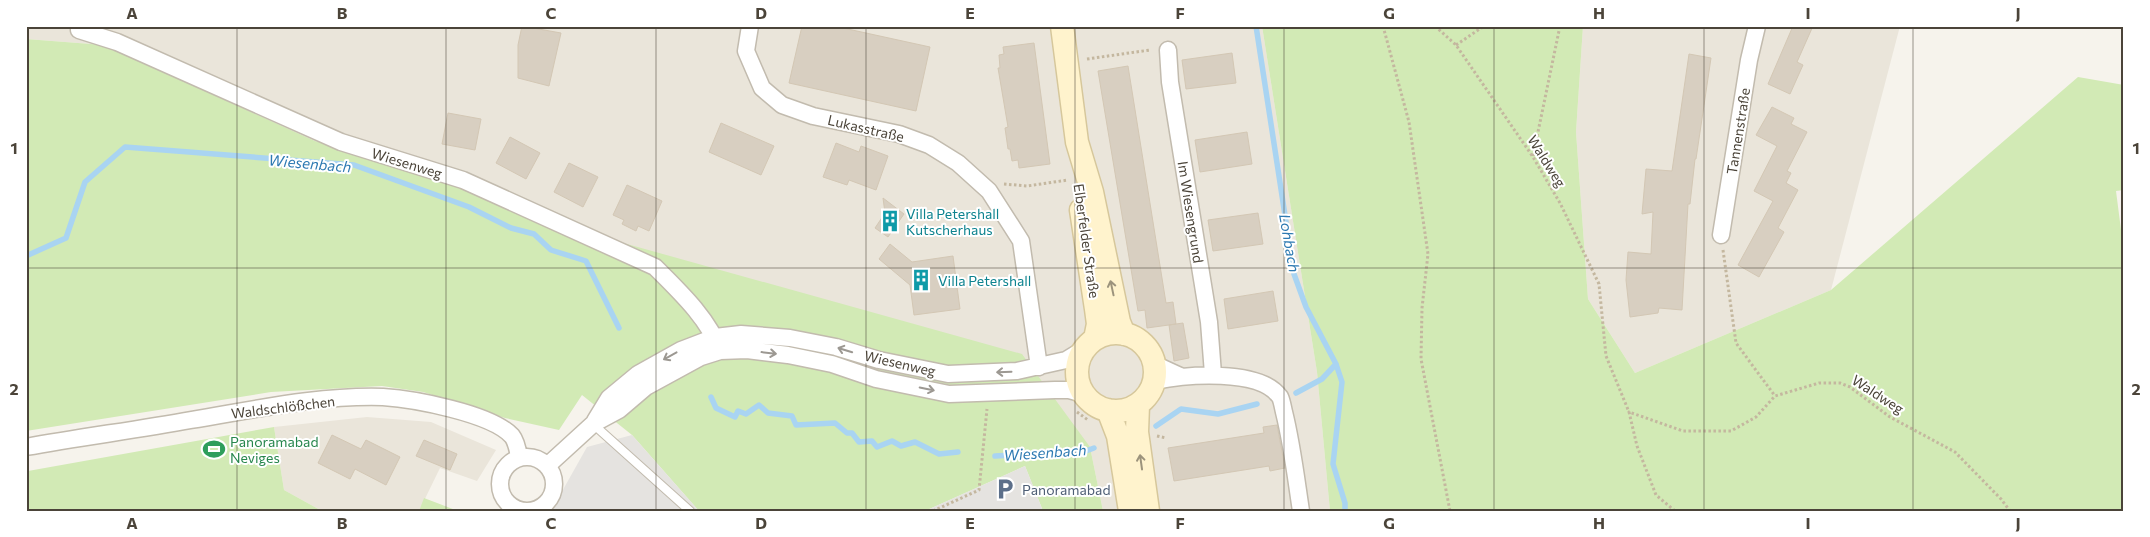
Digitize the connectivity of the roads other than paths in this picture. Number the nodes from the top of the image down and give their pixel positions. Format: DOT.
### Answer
graph roads {
  1 [pos="750,26"];
  2 [pos="1062,26"];
  3 [pos="1757,26"];
  4 [pos="75,28"];
  5 [pos="1168,50"];
  6 [pos="1077,142"];
  7 [pos="1721,236"];
  8 [pos="1124,334"];
  9 [pos="718,344"];
  10 [pos="1089,344"];
  11 [pos="1039,367"];
  12 [pos="1155,373"];
  13 [pos="1213,374"];
  14 [pos="1078,401"];
  15 [pos="1138,405"];
  16 [pos="1108,410"];
  17 [pos="593,424"];
  18 [pos="26,447"];
  19 [pos="519,457"];
  20 [pos="547,466"];
  21 [pos="525,511"];
  22 [pos="690,511"];
  23 [pos="1130,511"];
  24 [pos="1148,511"];
  25 [pos="1301,511"];
  1 -- 11 [label="street, Lukasstraße"];
  2 -- 6 [label="main road, Elberfelder Straße"];
  3 -- 7 [label="street, Tannenstraße"];
  4 -- 9 [label="street, Wiesenweg"];
  5 -- 13 [label="street, Im Wiesengrund"];
  8 -- 6 [label="main road, Elberfelder Straße, one-way"];
  6 -- 10 [label="main road, Elberfelder Straße"];
  8 -- 10 [label="main road"];
  8 -- 12 [label="main road"];
  11 -- 9 [label="street, Wiesenweg, one-way"];
  9 -- 14 [label="street, Wiesenweg, one-way"];
  9 -- 17 [label="street, Wiesenweg"];
  10 -- 11 [label="street, Wiesenweg"];
  10 -- 14 [label="main road"];
  12 -- 13 [label="street"];
  12 -- 15 [label="main road"];
  13 -- 25 [label="street"];
  14 -- 16 [label="main road"];
  15 -- 16 [label="main road"];
  24 -- 15 [label="main road, one-way"];
  16 -- 23 [label="main road"];
  17 -- 20 [label="street, Wiesenweg"];
  17 -- 22 [label="lane"];
  18 -- 19 [label="street, Waldschlößchen"];
  19 -- 20 [label="street"];
  19 -- 21 [label="street"];
  20 -- 21 [label="street"];
}
